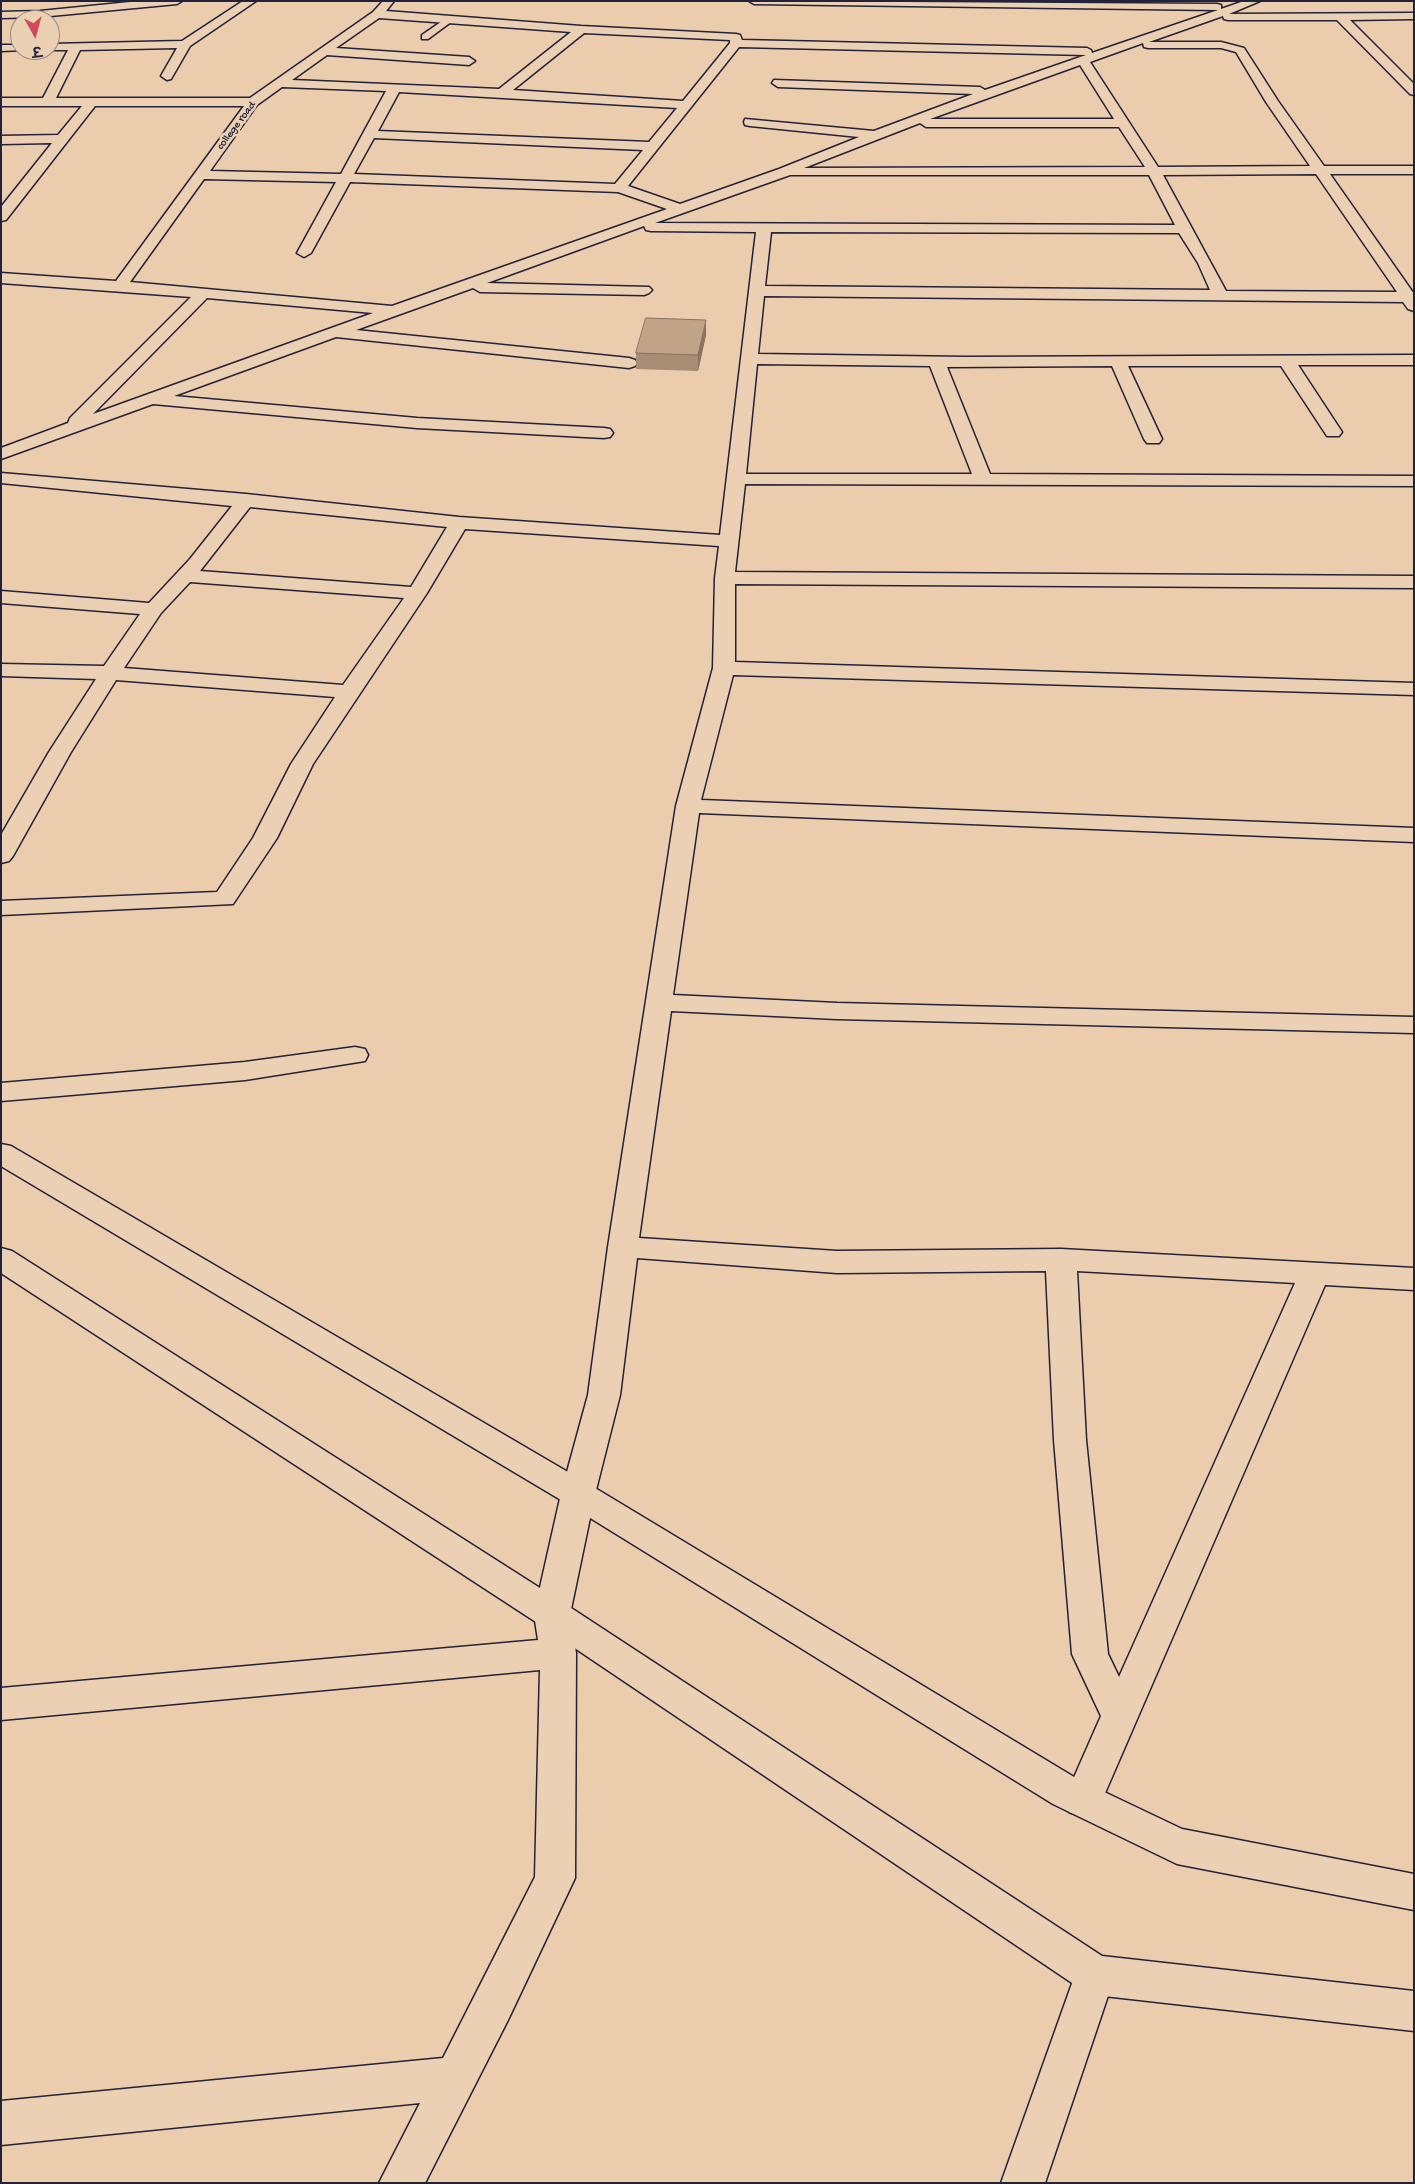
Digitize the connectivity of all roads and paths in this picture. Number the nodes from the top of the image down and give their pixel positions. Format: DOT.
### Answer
graph roads {
  1 [pos="177,1"];
  2 [pos="251,1"];
  3 [pos="389,1"];
  4 [pos="754,1"];
  5 [pos="1255,1"];
  6 [pos="822,2"];
  7 [pos="950,3"];
  8 [pos="1116,3"];
  9 [pos="1238,7"];
  10 [pos="60,12"];
  11 [pos="377,14"];
  12 [pos="1414,16"];
  13 [pos="1342,17"];
  14 [pos="1208,18"];
  15 [pos="451,19"];
  16 [pos="581,28"];
  17 [pos="425,38"];
  18 [pos="736,42"];
  19 [pos="185,44"];
  20 [pos="1126,44"];
  21 [pos="76,46"];
  22 [pos="60,47"];
  23 [pos="324,51"];
  24 [pos="1102,52"];
  25 [pos="1083,60"];
  26 [pos="470,61"];
  27 [pos="168,76"];
  28 [pos="280,83"];
  29 [pos="778,83"];
  30 [pos="394,89"];
  31 [pos="994,91"];
  32 [pos="1414,91"];
  33 [pos="502,93"];
  34 [pos="48,101"];
  35 [pos="1,102"];
  36 [pos="91,102"];
  37 [pos="254,102"];
  38 [pos="685,105"];
  39 [pos="750,122"];
  40 [pos="908,123"];
  41 [pos="1122,123"];
  42 [pos="368,134"];
  43 [pos="876,135"];
  44 [pos="62,139"];
  45 [pos="1,140"];
  46 [pos="652,146"];
  47 [pos="1320,170"];
  48 [pos="1414,170"];
  49 [pos="1154,171"];
  50 [pos="784,172"];
  51 [pos="200,175"];
  52 [pos="346,178"];
  53 [pos="619,188"];
  54 [pos="7,202"];
  55 [pos="681,210"];
  56 [pos="1,217"];
  57 [pos="634,227"];
  58 [pos="764,228"];
  59 [pos="1184,229"];
  60 [pos="304,253"];
  61 [pos="4,282"];
  62 [pos="120,286"];
  63 [pos="462,286"];
  64 [pos="644,290"];
  65 [pos="758,291"];
  66 [pos="203,293"];
  67 [pos="1220,295"];
  68 [pos="1411,302"];
  69 [pos="395,310"];
  70 [pos="334,332"];
  71 [pos="750,360"];
  72 [pos="1286,360"];
  73 [pos="1414,360"];
  74 [pos="1118,361"];
  75 [pos="937,362"];
  76 [pos="629,363"];
  77 [pos="148,400"];
  78 [pos="72,426"];
  79 [pos="1333,432"];
  80 [pos="604,433"];
  81 [pos="1153,439"];
  82 [pos="1,454"];
  83 [pos="1,478"];
  84 [pos="736,479"];
  85 [pos="983,480"];
  86 [pos="1414,481"];
  87 [pos="246,500"];
  88 [pos="459,522"];
  89 [pos="729,541"];
  90 [pos="185,576"];
  91 [pos="725,578"];
  92 [pos="1414,582"];
  93 [pos="417,593"];
  94 [pos="1,597"];
  95 [pos="154,609"];
  96 [pos="724,668"];
  97 [pos="1,670"];
  98 [pos="110,673"];
  99 [pos="1414,689"];
  100 [pos="348,692"];
  101 [pos="688,806"];
  102 [pos="1414,835"];
  103 [pos="1,856"];
  104 [pos="1,908"];
  105 [pos="658,1002"];
  106 [pos="1414,1025"];
  107 [pos="355,1055"];
  108 [pos="1,1092"];
  109 [pos="1,1153"];
  110 [pos="622,1247"];
  111 [pos="1,1258"];
  112 [pos="1061,1260"];
  113 [pos="1315,1273"];
  114 [pos="1414,1279"];
  115 [pos="578,1494"];
  116 [pos="552,1614"];
  117 [pos="558,1653"];
  118 [pos="1,1704"];
  119 [pos="1120,1717"];
  120 [pos="1083,1800"];
  121 [pos="1414,1892"];
  122 [pos="1095,1974"];
  123 [pos="1414,2011"];
  124 [pos="456,2078"];
  125 [pos="1,2122"];
  126 [pos="401,2183"];
  127 [pos="1023,2183"];
  1 -- 10 [label="street"];
  2 -- 19 [label="street"];
  3 -- 11 [label="street, college road"];
  4 -- 6 [label="street"];
  5 -- 9 [label="street"];
  6 -- 7 [label="street"];
  7 -- 8 [label="street"];
  8 -- 9 [label="street"];
  9 -- 14 [label="street"];
  11 -- 15 [label="street"];
  11 -- 23 [label="street, college road"];
  12 -- 13 [label="street"];
  13 -- 14 [label="street"];
  13 -- 32 [label="street"];
  14 -- 20 [label="street"];
  15 -- 16 [label="street"];
  15 -- 17 [label="lane"];
  16 -- 18 [label="street"];
  16 -- 33 [label="street"];
  18 -- 24 [label="street"];
  18 -- 38 [label="street"];
  19 -- 21 [label="street"];
  19 -- 27 [label="street"];
  20 -- 24 [label="street"];
  20 -- 47 [label="street"];
  21 -- 22 [label="street"];
  21 -- 34 [label="street"];
  23 -- 26 [label="street"];
  23 -- 28 [label="street, college road"];
  24 -- 25 [label="street"];
  25 -- 31 [label="street"];
  25 -- 41 [label="street"];
  28 -- 30 [label="street"];
  28 -- 37 [label="street, college road"];
  29 -- 31 [label="street"];
  30 -- 33 [label="street"];
  30 -- 42 [label="street"];
  31 -- 40 [label="street"];
  33 -- 38 [label="street"];
  34 -- 35 [label="street"];
  34 -- 36 [label="street"];
  36 -- 37 [label="street"];
  36 -- 44 [label="street"];
  37 -- 51 [label="street, college road"];
  38 -- 46 [label="street"];
  39 -- 43 [label="street"];
  40 -- 41 [label="street"];
  40 -- 43 [label="street"];
  41 -- 49 [label="street"];
  42 -- 46 [label="street"];
  42 -- 52 [label="street"];
  43 -- 50 [label="street"];
  44 -- 45 [label="street"];
  44 -- 54 [label="street"];
  46 -- 53 [label="street"];
  47 -- 48 [label="street"];
  47 -- 49 [label="street"];
  47 -- 68 [label="street"];
  49 -- 50 [label="street"];
  49 -- 59 [label="street"];
  50 -- 55 [label="street"];
  51 -- 52 [label="street"];
  51 -- 62 [label="street, college road"];
  52 -- 53 [label="street"];
  52 -- 60 [label="street"];
  53 -- 55 [label="street"];
  54 -- 56 [label="street"];
  55 -- 57 [label="street"];
  57 -- 58 [label="street"];
  57 -- 63 [label="street"];
  58 -- 59 [label="street"];
  58 -- 65 [label="street"];
  59 -- 67 [label="street"];
  61 -- 62 [label="street"];
  62 -- 66 [label="street"];
  63 -- 64 [label="street"];
  63 -- 69 [label="street"];
  65 -- 67 [label="street"];
  65 -- 71 [label="street"];
  66 -- 69 [label="street"];
  66 -- 78 [label="street"];
  67 -- 68 [label="street"];
  69 -- 70 [label="street"];
  70 -- 76 [label="street"];
  70 -- 77 [label="street"];
  71 -- 75 [label="street"];
  71 -- 84 [label="street"];
  72 -- 73 [label="street"];
  72 -- 74 [label="street"];
  72 -- 79 [label="street"];
  74 -- 75 [label="street"];
  74 -- 81 [label="street"];
  75 -- 85 [label="street"];
  77 -- 78 [label="street"];
  77 -- 80 [label="street"];
  78 -- 82 [label="street"];
  83 -- 87 [label="street"];
  84 -- 85 [label="street"];
  84 -- 89 [label="street"];
  85 -- 86 [label="street"];
  87 -- 88 [label="street"];
  87 -- 90 [label="street"];
  88 -- 89 [label="street"];
  88 -- 93 [label="street"];
  89 -- 91 [label="street"];
  90 -- 93 [label="street"];
  90 -- 95 [label="street"];
  91 -- 92 [label="street"];
  91 -- 96 [label="street"];
  93 -- 100 [label="street"];
  94 -- 95 [label="street"];
  95 -- 98 [label="street"];
  96 -- 99 [label="street"];
  96 -- 101 [label="street"];
  97 -- 98 [label="street"];
  98 -- 100 [label="street"];
  98 -- 103 [label="street"];
  100 -- 104 [label="street"];
  101 -- 102 [label="street"];
  101 -- 105 [label="street"];
  105 -- 106 [label="street"];
  105 -- 110 [label="street"];
  107 -- 108 [label="street"];
  109 -- 115 [label="street"];
  110 -- 112 [label="street"];
  110 -- 115 [label="street"];
  111 -- 116 [label="street"];
  112 -- 113 [label="street"];
  112 -- 119 [label="street"];
  113 -- 114 [label="street"];
  113 -- 119 [label="street"];
  115 -- 116 [label="street"];
  115 -- 120 [label="street"];
  116 -- 117 [label="street"];
  116 -- 122 [label="street"];
  117 -- 118 [label="street"];
  117 -- 124 [label="street"];
  119 -- 120 [label="street"];
  120 -- 121 [label="street"];
  122 -- 123 [label="street"];
  122 -- 127 [label="street"];
  124 -- 125 [label="street"];
  124 -- 126 [label="street"];
}
